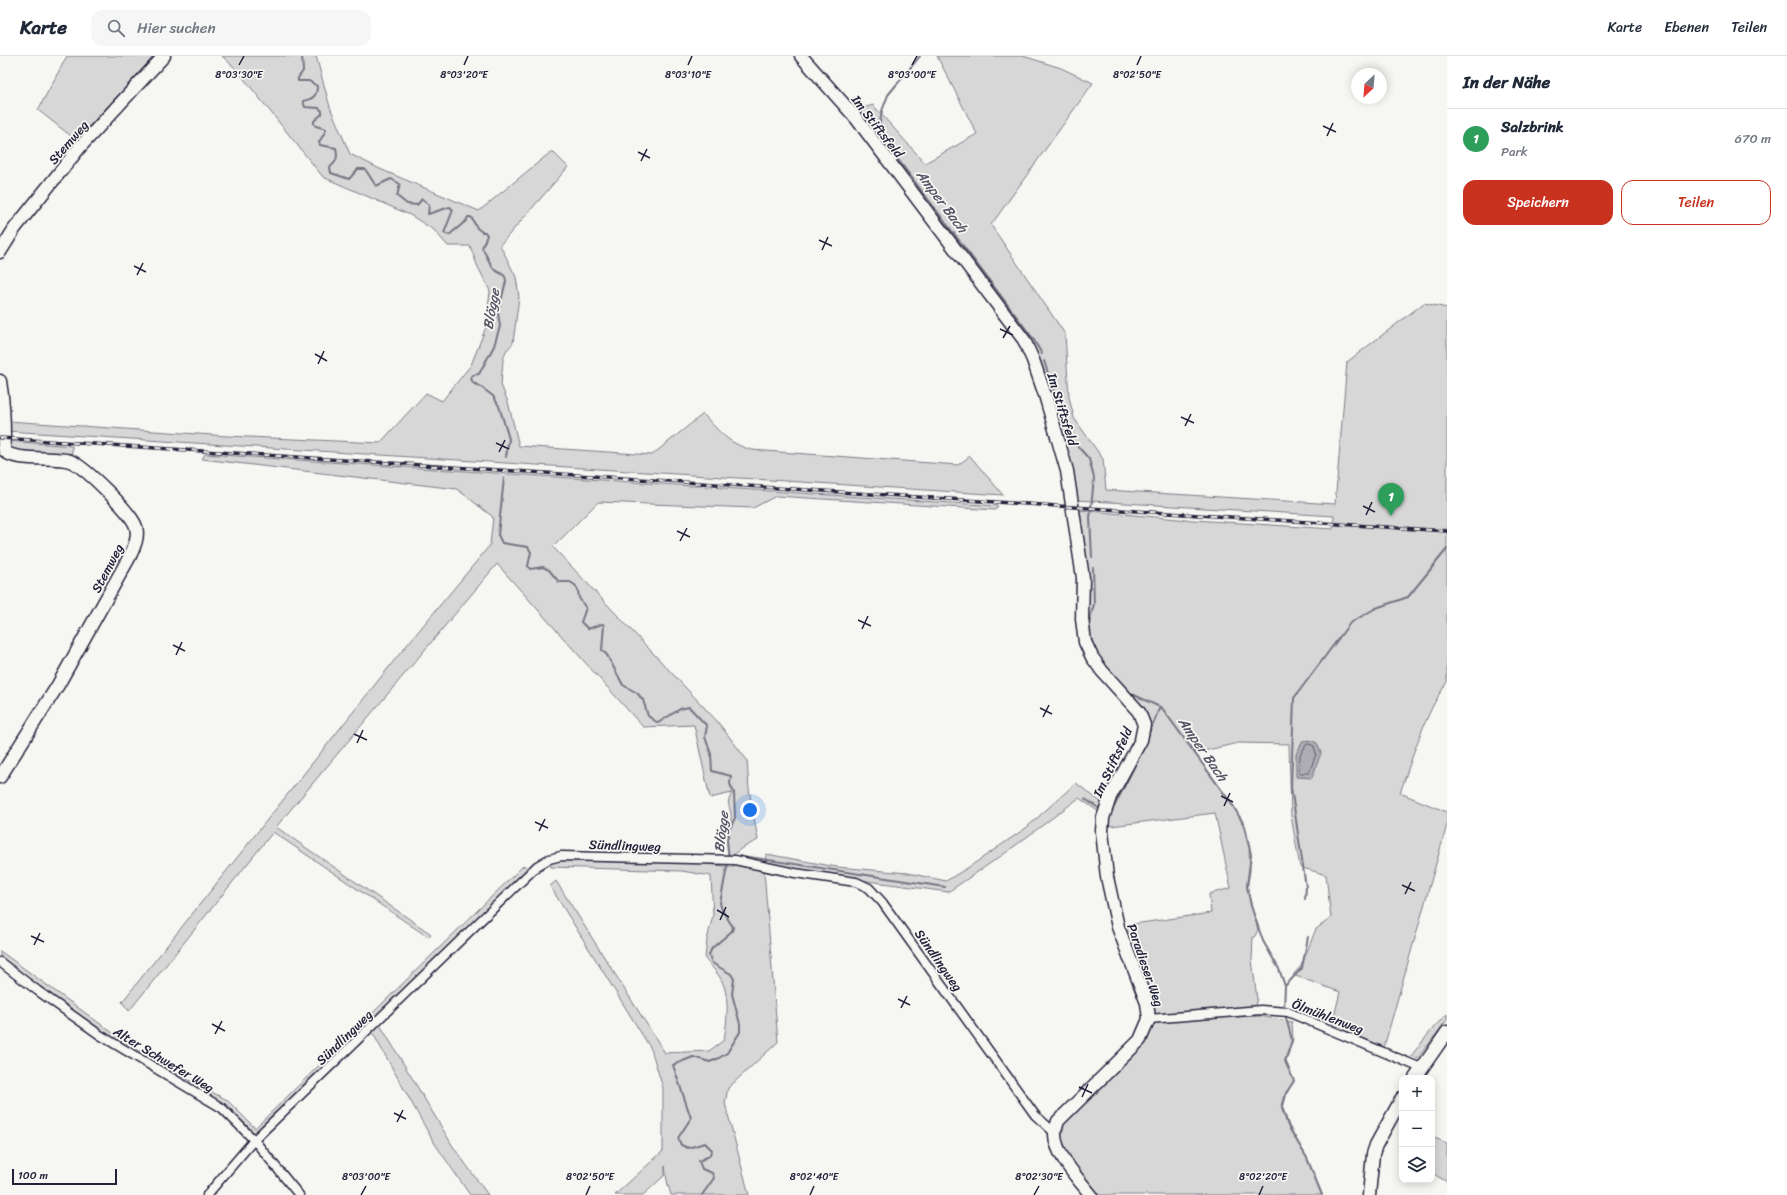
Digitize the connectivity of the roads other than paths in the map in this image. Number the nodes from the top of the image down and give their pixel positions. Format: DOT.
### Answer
graph roads {
  1 [pos="164,56"];
  2 [pos="801,56"];
  3 [pos="0,252"];
  4 [pos="0,381"];
  5 [pos="3,453"];
  6 [pos="0,777"];
  7 [pos="1103,818"];
  8 [pos="0,962"];
  9 [pos="1149,1019"];
  10 [pos="1447,1032"];
  11 [pos="1422,1068"];
  12 [pos="1417,1075"];
  13 [pos="1399,1103"];
  14 [pos="1055,1133"];
  15 [pos="254,1140"];
  16 [pos="1373,1194"];
  17 [pos="207,1195"];
  18 [pos="299,1195"];
  19 [pos="1091,1195"];
  1 -- 3 [label="street, Stemweg"];
  2 -- 7 [label="street, Im Stiftsfeld"];
  4 -- 5 [label="street, Stemweg"];
  5 -- 6 [label="street, Stemweg"];
  7 -- 9 [label="street, Paradieser Weg"];
  8 -- 15 [label="street, Alter Schwefer Weg"];
  9 -- 11 [label="street, Ölmühlenweg"];
  9 -- 14 [label="street, Paradieser Weg"];
  10 -- 11 [label="street"];
  11 -- 12 [label="street"];
  13 -- 16 [label="street"];
  14 -- 15 [label="street, Sündlingweg"];
  14 -- 19 [label="street"];
  15 -- 17 [label="street, Sündlingweg"];
  15 -- 18 [label="street, Alter Schwefer Weg"];
}
